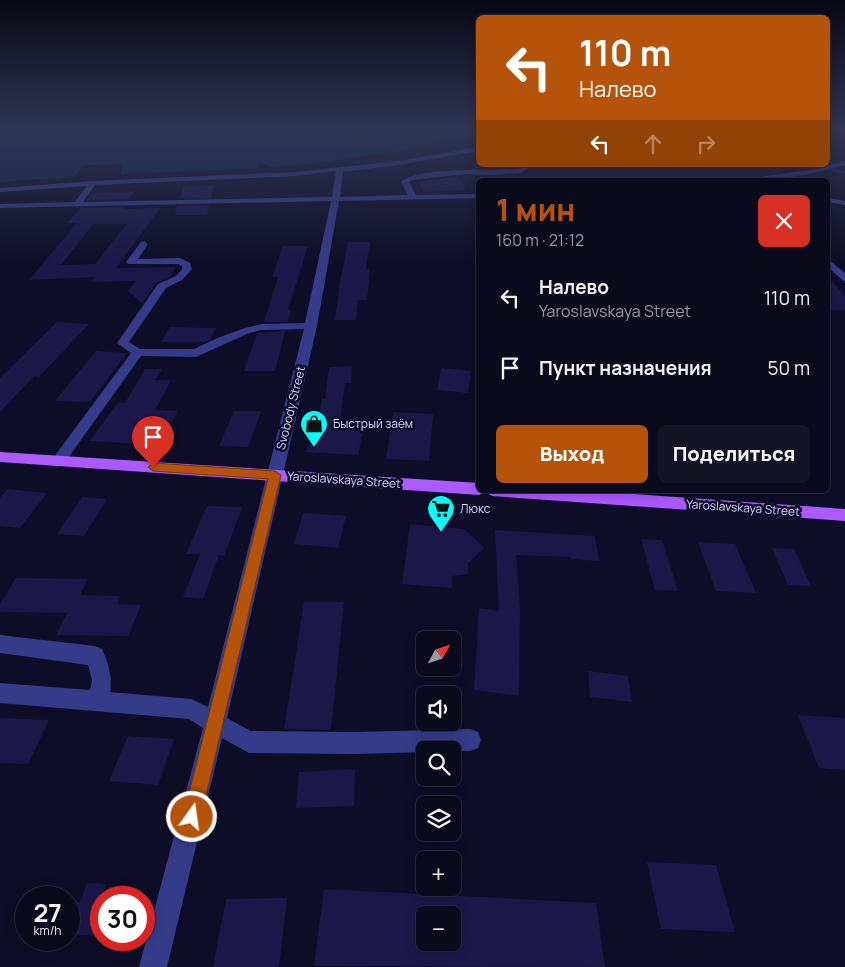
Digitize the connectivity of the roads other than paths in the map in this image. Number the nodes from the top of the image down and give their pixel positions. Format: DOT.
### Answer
graph roads {
  1 [pos="303,173"];
  2 [pos="340,173"];
  3 [pos="458,173"];
  4 [pos="459,173"];
  5 [pos="506,173"];
  6 [pos="808,173"];
  7 [pos="486,176"];
  8 [pos="769,178"];
  9 [pos="93,183"];
  10 [pos="0,190"];
  11 [pos="476,196"];
  12 [pos="413,197"];
  13 [pos="336,198"];
  14 [pos="830,200"];
  15 [pos="845,203"];
  16 [pos="78,204"];
  17 [pos="0,206"];
  18 [pos="144,244"];
  19 [pos="830,264"];
  20 [pos="845,278"];
  21 [pos="311,326"];
  22 [pos="138,352"];
  23 [pos="0,457"];
  24 [pos="58,461"];
  25 [pos="275,475"];
  26 [pos="476,489"];
  27 [pos="534,493"];
  28 [pos="845,515"];
  29 [pos="0,644"];
  30 [pos="0,693"];
  31 [pos="98,700"];
  32 [pos="216,723"];
  33 [pos="470,740"];
  34 [pos="153,967"];
  1 -- 9 [label="street"];
  2 -- 13 [label="street, Svobody Street"];
  3 -- 12 [label="street"];
  4 -- 7 [label="street"];
  5 -- 7 [label="street"];
  6 -- 8 [label="street"];
  9 -- 10 [label="street"];
  9 -- 16 [label="street"];
  11 -- 12 [label="street"];
  12 -- 13 [label="street"];
  13 -- 16 [label="street"];
  13 -- 21 [label="street, Svobody Street"];
  14 -- 15 [label="street"];
  16 -- 17 [label="street"];
  18 -- 22 [label="street"];
  19 -- 20 [label="street"];
  21 -- 22 [label="street"];
  21 -- 25 [label="street, Svobody Street"];
  22 -- 24 [label="street"];
  23 -- 24 [label="main road, Yaroslavskaya Street"];
  24 -- 25 [label="main road, Yaroslavskaya Street"];
  25 -- 26 [label="main road, Yaroslavskaya Street"];
  25 -- 32 [label="street, Svobody Street"];
  27 -- 28 [label="main road, Yaroslavskaya Street"];
  29 -- 31 [label="street"];
  30 -- 31 [label="street"];
  31 -- 32 [label="street"];
  32 -- 33 [label="street"];
  32 -- 34 [label="street, Svobody Street"];
}
